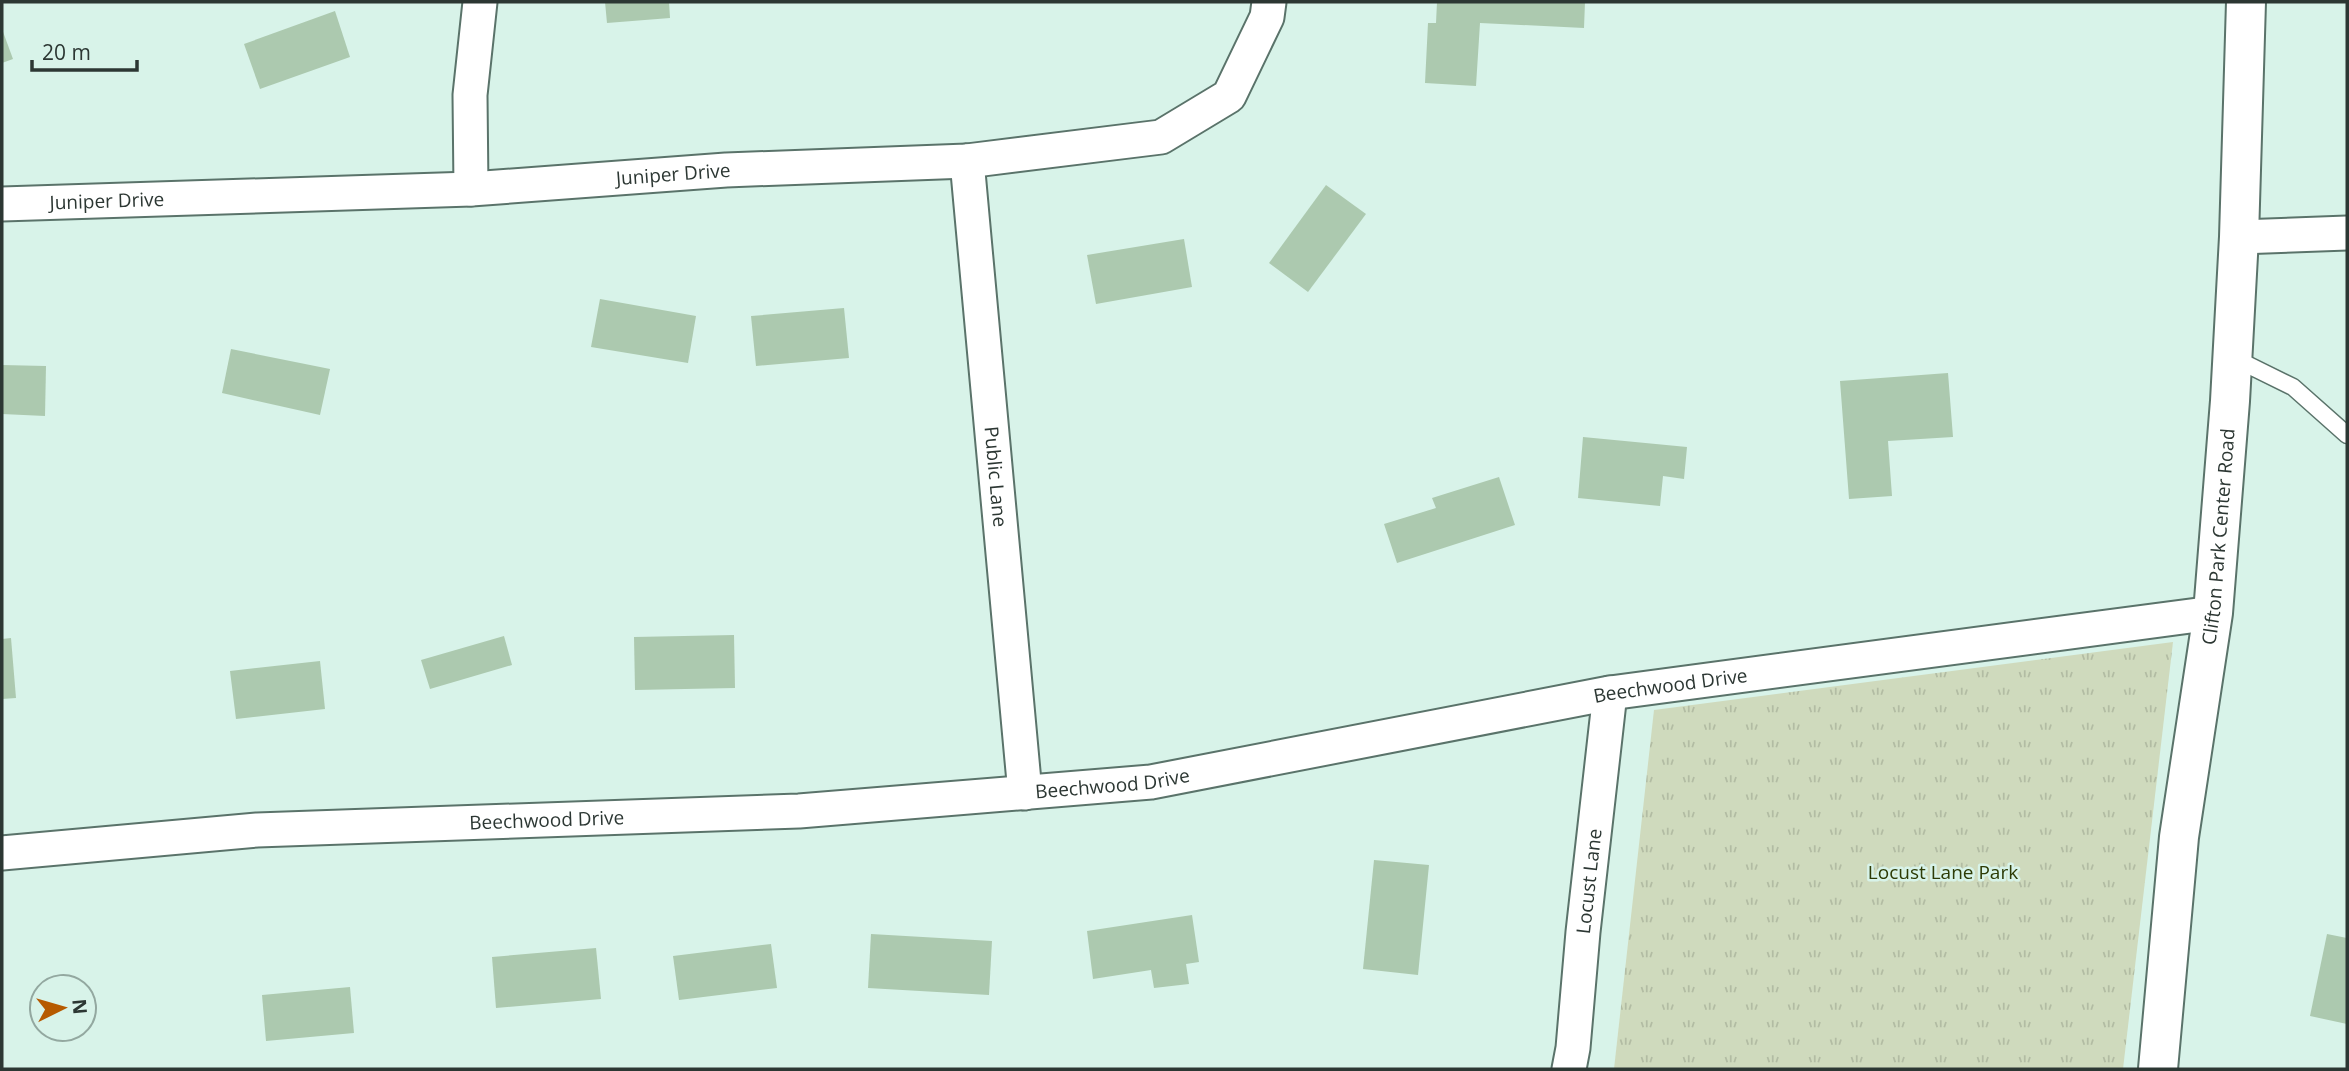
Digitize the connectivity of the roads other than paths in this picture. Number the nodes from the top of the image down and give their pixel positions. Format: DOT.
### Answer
graph roads {
  1 [pos="480,2"];
  2 [pos="1269,2"];
  3 [pos="2246,2"];
  4 [pos="967,160"];
  5 [pos="471,189"];
  6 [pos="2,204"];
  7 [pos="2347,233"];
  8 [pos="2239,237"];
  9 [pos="2232,357"];
  10 [pos="2347,435"];
  11 [pos="2213,613"];
  12 [pos="1611,692"];
  13 [pos="1025,793"];
  14 [pos="2,853"];
  15 [pos="1569,1069"];
  16 [pos="2158,1069"];
  1 -- 5 [label="street"];
  2 -- 4 [label="street, Juniper Drive"];
  3 -- 8 [label="street, Clifton Park Center Road"];
  4 -- 5 [label="street, Juniper Drive"];
  4 -- 13 [label="street, Public Lane"];
  5 -- 6 [label="street, Juniper Drive"];
  7 -- 8 [label="street"];
  8 -- 9 [label="street, Clifton Park Center Road"];
  9 -- 10 [label="lane"];
  9 -- 11 [label="street, Clifton Park Center Road"];
  11 -- 12 [label="street, Beechwood Drive"];
  11 -- 16 [label="street, Clifton Park Center Road"];
  12 -- 13 [label="street, Beechwood Drive"];
  12 -- 15 [label="street, Locust Lane"];
  13 -- 14 [label="street, Beechwood Drive"];
}
